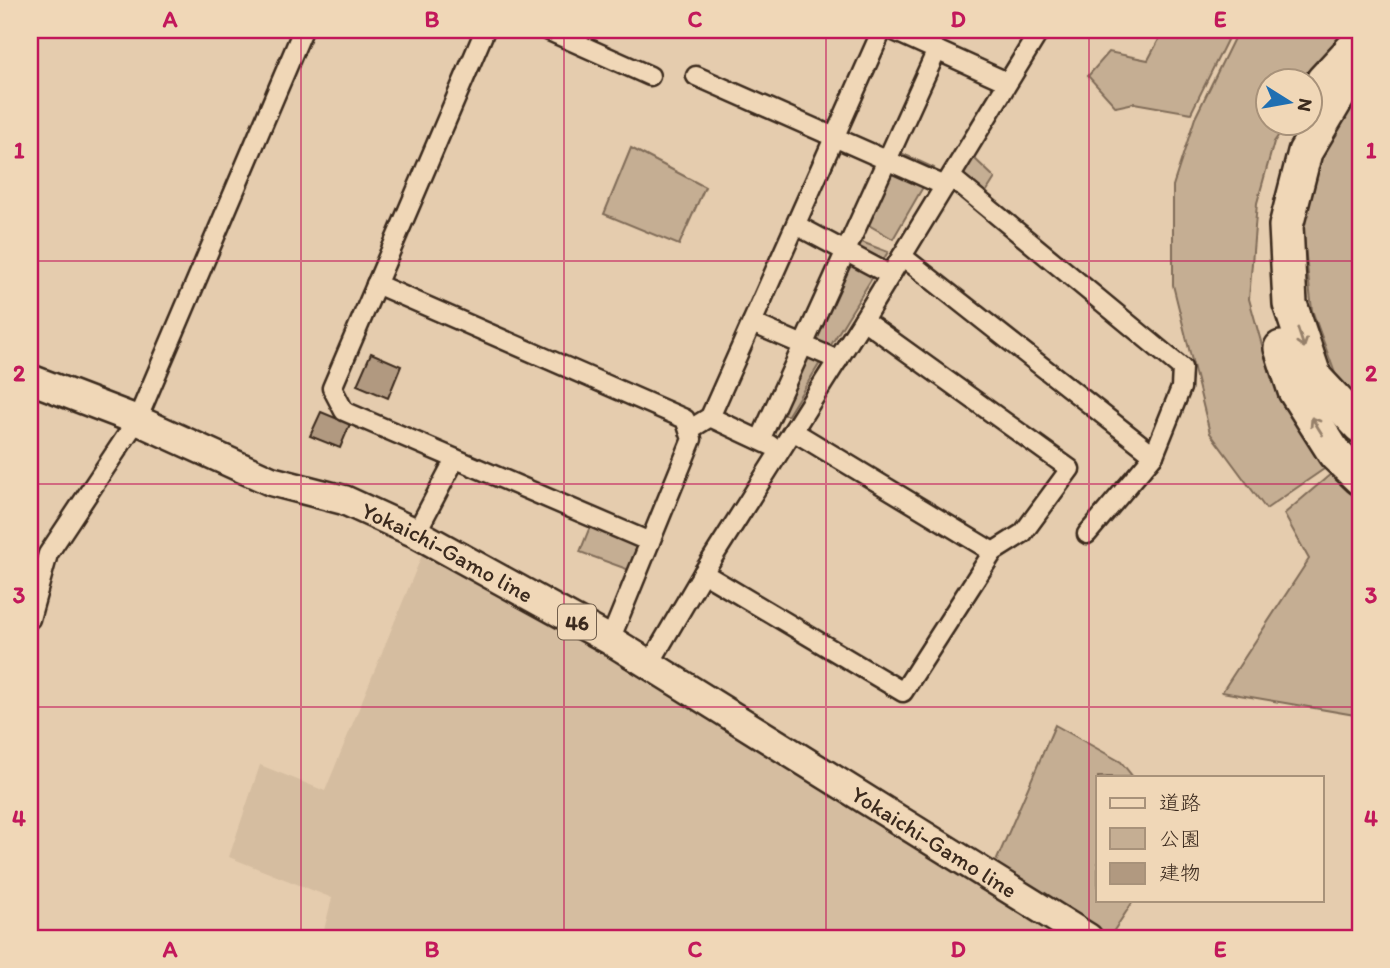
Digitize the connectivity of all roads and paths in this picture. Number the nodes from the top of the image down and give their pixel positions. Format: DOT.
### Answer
graph roads {
  1 [pos="303,30"];
  2 [pos="485,30"];
  3 [pos="547,30"];
  4 [pos="883,30"];
  5 [pos="892,30"];
  6 [pos="1040,30"];
  7 [pos="1360,41"];
  8 [pos="937,50"];
  9 [pos="1360,71"];
  10 [pos="650,76"];
  11 [pos="696,76"];
  12 [pos="1324,80"];
  13 [pos="1007,82"];
  14 [pos="836,136"];
  15 [pos="1291,136"];
  16 [pos="887,159"];
  17 [pos="948,182"];
  18 [pos="796,225"];
  19 [pos="845,251"];
  20 [pos="902,256"];
  21 [pos="890,275"];
  22 [pos="376,284"];
  23 [pos="863,320"];
  24 [pos="752,323"];
  25 [pos="803,345"];
  26 [pos="838,360"];
  27 [pos="30,379"];
  28 [pos="710,417"];
  29 [pos="137,420"];
  30 [pos="1360,426"];
  31 [pos="690,430"];
  32 [pos="793,431"];
  33 [pos="760,440"];
  34 [pos="782,450"];
  35 [pos="1154,454"];
  36 [pos="456,459"];
  37 [pos="1360,478"];
  38 [pos="416,533"];
  39 [pos="1087,534"];
  40 [pos="650,542"];
  41 [pos="993,552"];
  42 [pos="702,573"];
  43 [pos="30,619"];
  44 [pos="610,640"];
  45 [pos="649,665"];
  46 [pos="1088,938"];
  1 -- 29 [label="street"];
  2 -- 22 [label="street"];
  3 -- 10 [label="street"];
  4 -- 14 [label="street"];
  5 -- 8 [label="street"];
  6 -- 13 [label="street"];
  7 -- 12 [label="highway"];
  8 -- 13 [label="street"];
  8 -- 16 [label="street"];
  9 -- 30 [label="highway, one-way"];
  11 -- 14 [label="street"];
  13 -- 17 [label="street"];
  14 -- 16 [label="street"];
  14 -- 18 [label="street"];
  37 -- 15 [label="highway, one-way"];
  16 -- 17 [label="street"];
  16 -- 19 [label="street"];
  17 -- 20 [label="street"];
  17 -- 35 [label="street"];
  18 -- 19 [label="street"];
  18 -- 24 [label="street"];
  19 -- 21 [label="street"];
  19 -- 25 [label="street"];
  20 -- 21 [label="street"];
  20 -- 35 [label="street"];
  21 -- 23 [label="street"];
  22 -- 31 [label="street"];
  22 -- 36 [label="street"];
  23 -- 26 [label="street"];
  23 -- 41 [label="street"];
  24 -- 25 [label="street"];
  24 -- 28 [label="street"];
  25 -- 26 [label="street"];
  25 -- 33 [label="street"];
  26 -- 32 [label="street"];
  27 -- 29 [label="main road, Yokaichi-Gamo line / 46"];
  28 -- 31 [label="street"];
  28 -- 33 [label="street"];
  29 -- 38 [label="main road, Yokaichi-Gamo line / 46"];
  29 -- 43 [label="street"];
  31 -- 40 [label="street"];
  32 -- 34 [label="street"];
  32 -- 41 [label="street"];
  33 -- 34 [label="street"];
  34 -- 42 [label="street"];
  35 -- 39 [label="street"];
  36 -- 38 [label="street"];
  36 -- 40 [label="street"];
  38 -- 44 [label="main road, Yokaichi-Gamo line / 46"];
  40 -- 44 [label="street"];
  41 -- 42 [label="street"];
  42 -- 45 [label="street"];
  44 -- 45 [label="main road, Yokaichi-Gamo line / 46"];
  45 -- 46 [label="main road, Yokaichi-Gamo line / 46"];
}
